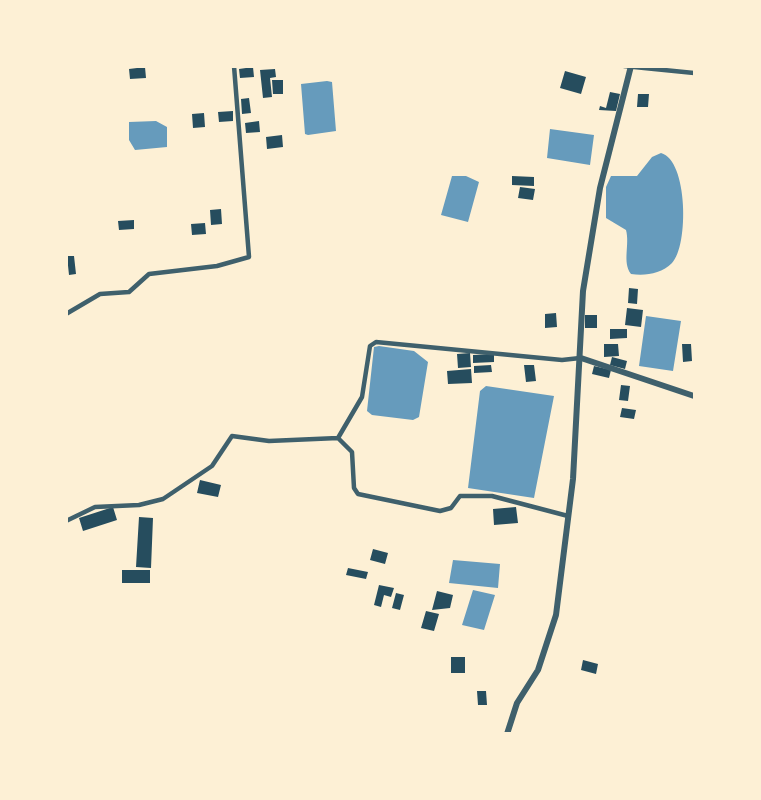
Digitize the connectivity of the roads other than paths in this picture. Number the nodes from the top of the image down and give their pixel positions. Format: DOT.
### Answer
graph roads {
  1 [pos="234,66"];
  2 [pos="629,67"];
  3 [pos="695,73"];
  4 [pos="66,314"];
  5 [pos="581,358"];
  6 [pos="695,396"];
  7 [pos="338,438"];
  8 [pos="568,516"];
  9 [pos="66,521"];
  10 [pos="507,733"];
  1 -- 4 [label="street"];
  2 -- 3 [label="street"];
  2 -- 5 [label="street"];
  5 -- 6 [label="street"];
  5 -- 7 [label="street"];
  5 -- 8 [label="street"];
  7 -- 8 [label="street"];
  7 -- 9 [label="street"];
  8 -- 10 [label="street"];
}
